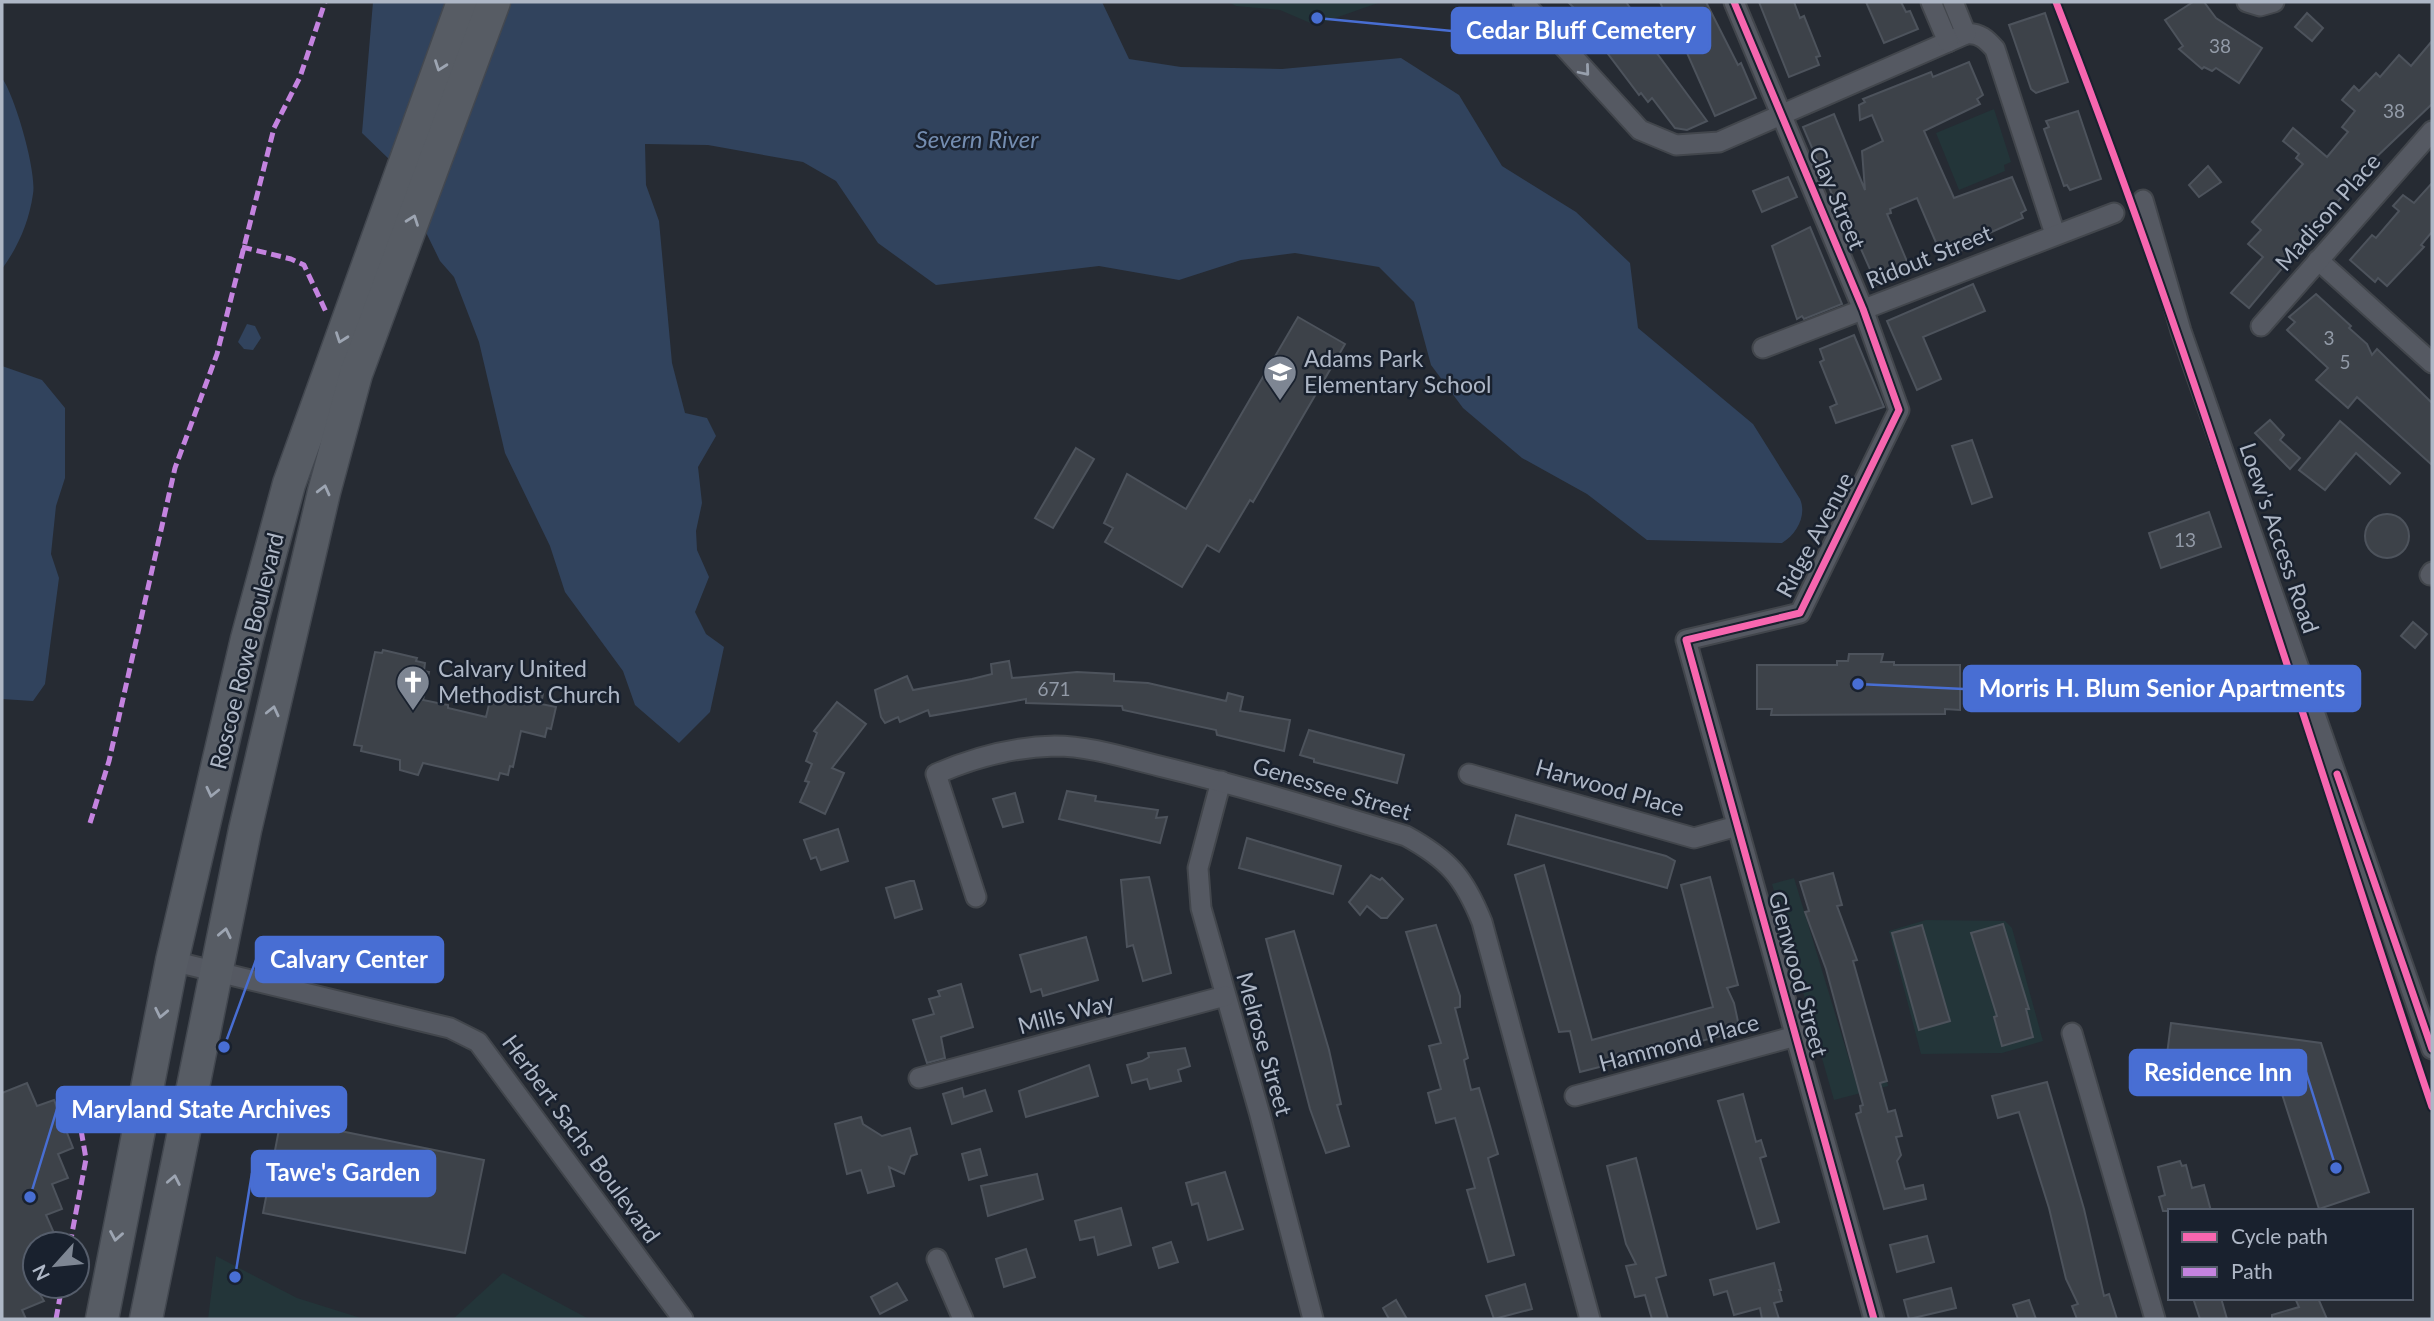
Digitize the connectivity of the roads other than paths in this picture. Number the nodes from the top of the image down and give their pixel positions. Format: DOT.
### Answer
graph roads {
  1 [pos="463,2"];
  2 [pos="494,2"];
  3 [pos="1523,2"];
  4 [pos="1734,2"];
  5 [pos="1931,2"];
  6 [pos="1953,2"];
  7 [pos="2246,2"];
  8 [pos="2274,2"];
  9 [pos="1957,38"];
  10 [pos="1781,115"];
  11 [pos="2432,131"];
  12 [pos="2143,200"];
  13 [pos="2114,213"];
  14 [pos="2055,234"];
  15 [pos="2318,260"];
  16 [pos="377,279"];
  17 [pos="1863,309"];
  18 [pos="2261,326"];
  19 [pos="1763,348"];
  20 [pos="2432,363"];
  21 [pos="1899,410"];
  22 [pos="1686,640"];
  23 [pos="1469,774"];
  24 [pos="1221,781"];
  25 [pos="1737,826"];
  26 [pos="976,897"];
  27 [pos="172,961"];
  28 [pos="216,971"];
  29 [pos="1225,996"];
  30 [pos="2072,1033"];
  31 [pos="1796,1036"];
  32 [pos="2432,1049"];
  33 [pos="919,1078"];
  34 [pos="1575,1096"];
  35 [pos="937,1259"];
  36 [pos="102,1319"];
  37 [pos="146,1319"];
  38 [pos="683,1319"];
  39 [pos="963,1319"];
  40 [pos="1312,1319"];
  41 [pos="1590,1319"];
  42 [pos="1874,1319"];
  43 [pos="2155,1319"];
  1 -- 16 [label="main road, Roscoe Rowe Boulevard, one-way"];
  16 -- 2 [label="main road, Roscoe Rowe Boulevard, one-way"];
  3 -- 10 [label="street, one-way"];
  4 -- 10 [label="street, Clay Street"];
  5 -- 9 [label="street"];
  6 -- 9 [label="street"];
  7 -- 8 [label="street"];
  9 -- 10 [label="street"];
  9 -- 14 [label="street"];
  10 -- 17 [label="street, Clay Street"];
  11 -- 15 [label="street, Madison Place"];
  12 -- 32 [label="street, Loew's Access Road"];
  13 -- 14 [label="street, Ridout Street"];
  14 -- 17 [label="street, Ridout Street"];
  15 -- 18 [label="street, Madison Place"];
  15 -- 20 [label="street"];
  16 -- 27 [label="main road, Roscoe Rowe Boulevard, one-way"];
  28 -- 16 [label="main road, Roscoe Rowe Boulevard, one-way"];
  17 -- 19 [label="street, Ridout Street"];
  17 -- 21 [label="street, Clay Street"];
  21 -- 22 [label="street, Ridge Avenue"];
  22 -- 25 [label="street, Glenwood Street"];
  23 -- 25 [label="street, Harwood Place"];
  24 -- 26 [label="street, Genessee Street"];
  24 -- 29 [label="street, Melrose Street"];
  24 -- 41 [label="street, Genessee Street"];
  25 -- 31 [label="street, Glenwood Street"];
  27 -- 28 [label="street, Herbert Sachs Boulevard"];
  27 -- 36 [label="main road, Roscoe Rowe Boulevard, one-way"];
  37 -- 28 [label="main road, Roscoe Rowe Boulevard, one-way"];
  28 -- 38 [label="street, Herbert Sachs Boulevard"];
  29 -- 33 [label="street, Mills Way"];
  29 -- 40 [label="street, Melrose Street"];
  30 -- 43 [label="street"];
  31 -- 34 [label="street, Hammond Place"];
  31 -- 42 [label="street, Glenwood Street"];
  35 -- 39 [label="street"];
}
